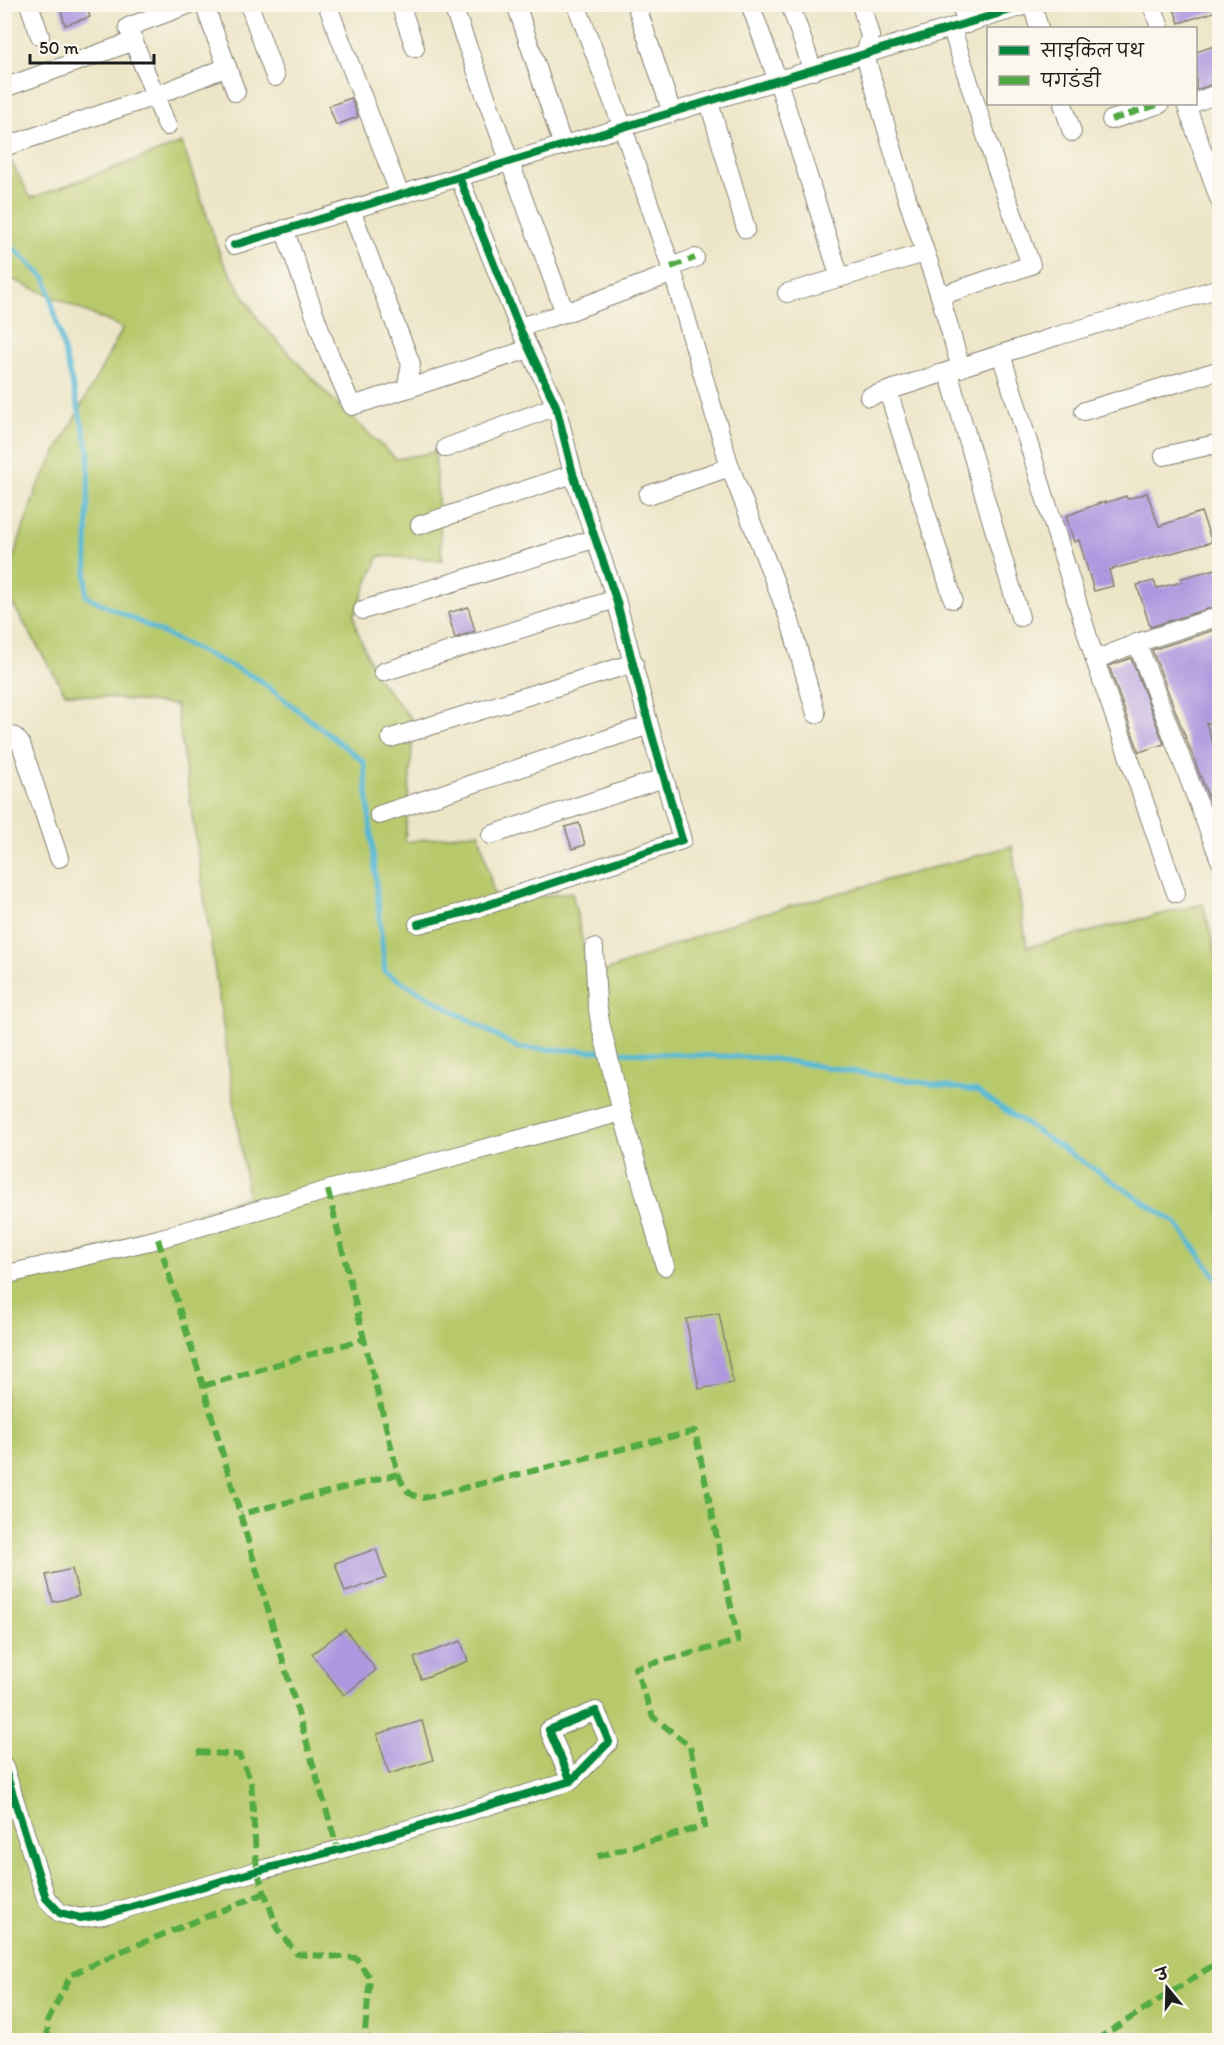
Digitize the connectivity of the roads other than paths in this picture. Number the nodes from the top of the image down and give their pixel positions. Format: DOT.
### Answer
graph roads {
  1 [pos="29,4"];
  2 [pos="190,4"];
  3 [pos="204,4"];
  4 [pos="249,4"];
  5 [pos="327,4"];
  6 [pos="400,4"];
  7 [pos="452,4"];
  8 [pos="516,4"];
  9 [pos="576,4"];
  10 [pos="636,4"];
  11 [pos="750,4"];
  12 [pos="790,4"];
  13 [pos="861,4"];
  14 [pos="960,4"];
  15 [pos="1031,4"];
  16 [pos="1152,4"];
  17 [pos="960,27"];
  18 [pos="1039,27"];
  19 [pos="1160,27"];
  20 [pos="40,36"];
  21 [pos="134,41"];
  22 [pos="415,48"];
  23 [pos="865,55"];
  24 [pos="227,68"];
  25 [pos="813,71"];
  26 [pos="275,77"];
  27 [pos="778,81"];
  28 [pos="4,88"];
  29 [pos="236,92"];
  30 [pos="1220,93"];
  31 [pos="155,96"];
  32 [pos="1197,101"];
  33 [pos="709,102"];
  34 [pos="1063,105"];
  35 [pos="1157,105"];
  36 [pos="1190,105"];
  37 [pos="672,113"];
  38 [pos="1110,120"];
  39 [pos="167,126"];
  40 [pos="623,128"];
  41 [pos="1072,132"];
  42 [pos="562,146"];
  43 [pos="4,147"];
  44 [pos="509,162"];
  45 [pos="459,177"];
  46 [pos="400,195"];
  47 [pos="1220,201"];
  48 [pos="351,210"];
  49 [pos="284,229"];
  50 [pos="746,229"];
  51 [pos="234,245"];
  52 [pos="926,253"];
  53 [pos="695,258"];
  54 [pos="672,270"];
  55 [pos="840,278"];
  56 [pos="1220,288"];
  57 [pos="787,293"];
  58 [pos="940,296"];
  59 [pos="565,313"];
  60 [pos="519,327"];
  61 [pos="528,349"];
  62 [pos="1001,354"];
  63 [pos="955,370"];
  64 [pos="1220,370"];
  65 [pos="406,389"];
  66 [pos="888,391"];
  67 [pos="869,397"];
  68 [pos="556,406"];
  69 [pos="1084,411"];
  70 [pos="1220,443"];
  71 [pos="446,448"];
  72 [pos="1164,456"];
  73 [pos="729,467"];
  74 [pos="573,474"];
  75 [pos="648,495"];
  76 [pos="420,525"];
  77 [pos="594,539"];
  78 [pos="616,599"];
  79 [pos="953,599"];
  80 [pos="363,610"];
  81 [pos="1220,616"];
  82 [pos="1020,617"];
  83 [pos="1137,643"];
  84 [pos="1095,660"];
  85 [pos="634,663"];
  86 [pos="383,672"];
  87 [pos="816,714"];
  88 [pos="649,726"];
  89 [pos="4,734"];
  90 [pos="391,738"];
  91 [pos="664,778"];
  92 [pos="380,815"];
  93 [pos="490,835"];
  94 [pos="59,858"];
  95 [pos="1220,860"];
  96 [pos="1176,893"];
  97 [pos="418,924"];
  98 [pos="594,948"];
  99 [pos="622,1112"];
  100 [pos="665,1266"];
  101 [pos="4,1275"];
  102 [pos="4,1767"];
  103 [pos="571,1781"];
  1 -- 20 [label="street"];
  2 -- 21 [label="street"];
  3 -- 24 [label="street"];
  4 -- 26 [label="street"];
  5 -- 46 [label="street"];
  6 -- 22 [label="street"];
  7 -- 44 [label="street"];
  8 -- 42 [label="street"];
  9 -- 40 [label="street"];
  10 -- 37 [label="street"];
  11 -- 27 [label="street"];
  12 -- 25 [label="street"];
  13 -- 23 [label="street"];
  14 -- 17 [label="street"];
  15 -- 17 [label="street"];
  15 -- 18 [label="street"];
  16 -- 19 [label="street"];
  17 -- 23 [label="street"];
  17 -- 58 [label="street"];
  21 -- 28 [label="street"];
  21 -- 31 [label="street"];
  23 -- 25 [label="street"];
  23 -- 52 [label="street"];
  24 -- 29 [label="street"];
  24 -- 31 [label="street"];
  25 -- 27 [label="street"];
  27 -- 33 [label="street"];
  27 -- 55 [label="street"];
  30 -- 32 [label="street"];
  31 -- 39 [label="street"];
  31 -- 43 [label="street"];
  33 -- 37 [label="street"];
  33 -- 50 [label="street"];
  34 -- 41 [label="street"];
  35 -- 38 [label="street"];
  36 -- 47 [label="street"];
  37 -- 40 [label="street"];
  40 -- 42 [label="street"];
  40 -- 54 [label="street"];
  42 -- 44 [label="street"];
  44 -- 45 [label="street"];
  44 -- 59 [label="street"];
  45 -- 46 [label="street"];
  45 -- 60 [label="street"];
  46 -- 48 [label="street"];
  48 -- 49 [label="street"];
  48 -- 65 [label="street"];
  49 -- 51 [label="street"];
  49 -- 65 [label="street"];
  52 -- 55 [label="street"];
  52 -- 58 [label="street"];
  53 -- 54 [label="street"];
  54 -- 59 [label="street"];
  54 -- 73 [label="street"];
  55 -- 57 [label="street"];
  56 -- 62 [label="street"];
  58 -- 63 [label="street"];
  59 -- 60 [label="street"];
  60 -- 61 [label="street"];
  61 -- 65 [label="street"];
  61 -- 68 [label="street"];
  62 -- 63 [label="street"];
  62 -- 84 [label="street"];
  63 -- 66 [label="street"];
  63 -- 82 [label="street"];
  64 -- 69 [label="street"];
  66 -- 67 [label="street"];
  66 -- 79 [label="street"];
  68 -- 71 [label="street"];
  68 -- 74 [label="street"];
  70 -- 72 [label="street"];
  73 -- 75 [label="street"];
  73 -- 87 [label="street"];
  74 -- 76 [label="street"];
  74 -- 77 [label="street"];
  77 -- 78 [label="street"];
  77 -- 80 [label="street"];
  78 -- 85 [label="street"];
  78 -- 86 [label="street"];
  81 -- 83 [label="street"];
  83 -- 84 [label="street"];
  83 -- 95 [label="street"];
  84 -- 96 [label="street"];
  85 -- 88 [label="street"];
  85 -- 90 [label="street"];
  88 -- 91 [label="street"];
  88 -- 92 [label="street"];
  89 -- 94 [label="street"];
  91 -- 93 [label="street"];
  91 -- 97 [label="street"];
  98 -- 99 [label="street"];
  99 -- 100 [label="street"];
  99 -- 101 [label="street"];
  102 -- 103 [label="street"];
}
